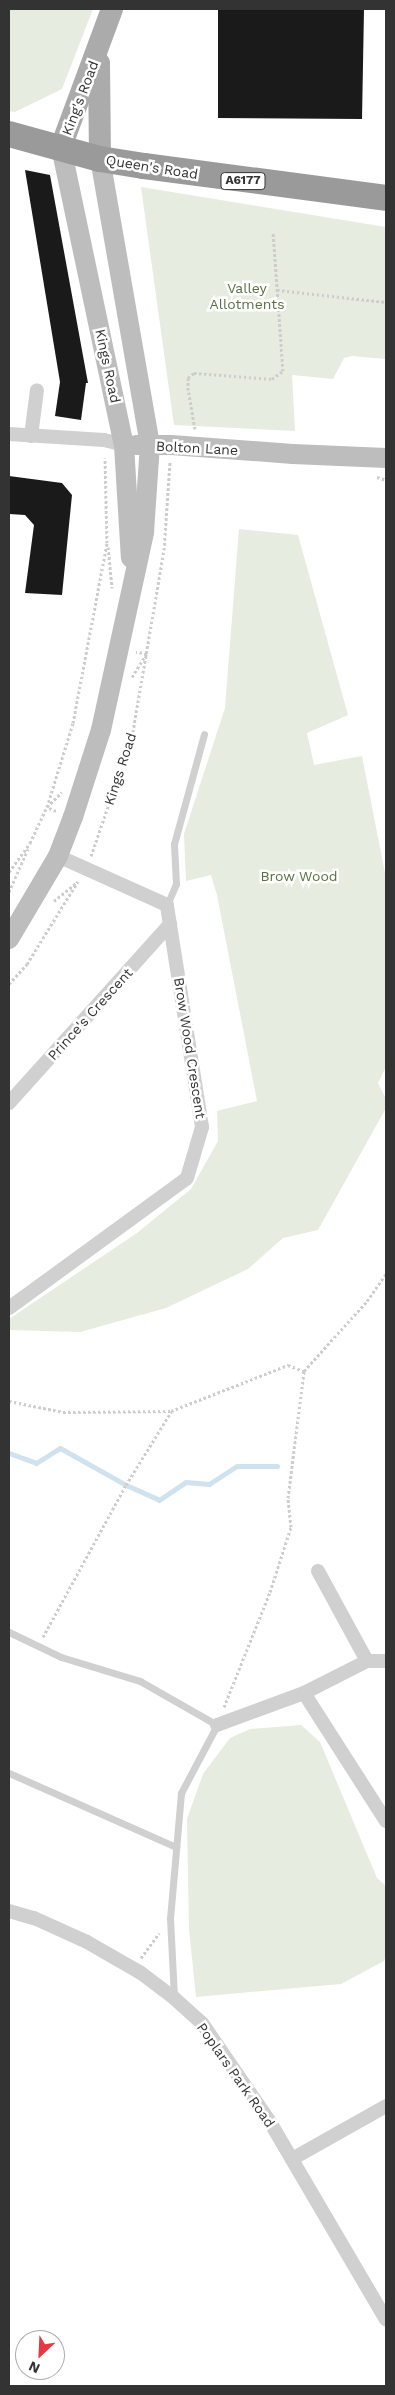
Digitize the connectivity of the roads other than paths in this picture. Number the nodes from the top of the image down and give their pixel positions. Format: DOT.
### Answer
graph roads {
  1 [pos="112,9"];
  2 [pos="98,50"];
  3 [pos="9,134"];
  4 [pos="62,147"];
  5 [pos="100,159"];
  6 [pos="386,198"];
  7 [pos="37,390"];
  8 [pos="9,434"];
  9 [pos="31,436"];
  10 [pos="124,445"];
  11 [pos="150,445"];
  12 [pos="386,458"];
  13 [pos="132,587"];
  14 [pos="204,734"];
  15 [pos="58,856"];
  16 [pos="167,905"];
  17 [pos="170,924"];
  18 [pos="9,939"];
  19 [pos="9,1103"];
  20 [pos="9,1308"];
  21 [pos="318,1571"];
  22 [pos="9,1632"];
  23 [pos="367,1661"];
  24 [pos="386,1661"];
  25 [pos="304,1693"];
  26 [pos="216,1725"];
  27 [pos="9,1773"];
  28 [pos="386,1821"];
  29 [pos="176,1847"];
  30 [pos="9,1911"];
  31 [pos="174,1998"];
  32 [pos="386,2106"];
  33 [pos="292,2159"];
  34 [pos="386,2320"];
  1 -- 2 [label="main road, King's Road"];
  2 -- 4 [label="main road, King's Road"];
  2 -- 5 [label="main road, King's Road"];
  3 -- 4 [label="highway, Queen's Road / A6177"];
  4 -- 5 [label="highway, Queen's Road / A6177"];
  4 -- 10 [label="street, Kings Road"];
  5 -- 6 [label="highway, Queen's Road / A6177"];
  5 -- 11 [label="street, Kings Road"];
  7 -- 9 [label="street"];
  8 -- 9 [label="street, Bolton Lane"];
  9 -- 10 [label="street, Bolton Lane"];
  10 -- 11 [label="street, Bolton Lane"];
  10 -- 13 [label="street, Kings Road"];
  11 -- 12 [label="street, Bolton Lane"];
  11 -- 13 [label="street, Kings Road"];
  13 -- 15 [label="street, Kings Road"];
  14 -- 16 [label="lane"];
  15 -- 16 [label="street"];
  15 -- 18 [label="street, Kings Road"];
  16 -- 17 [label="street, Brow Wood Crescent"];
  17 -- 19 [label="street, Prince's Crescent"];
  17 -- 20 [label="street, Brow Wood Crescent"];
  21 -- 23 [label="street"];
  22 -- 26 [label="lane"];
  23 -- 24 [label="street"];
  23 -- 25 [label="street"];
  25 -- 26 [label="street"];
  25 -- 28 [label="street"];
  26 -- 29 [label="lane"];
  27 -- 29 [label="lane"];
  29 -- 31 [label="lane"];
  30 -- 31 [label="street, Poplars Park Road"];
  31 -- 33 [label="street, Poplars Park Road"];
  32 -- 33 [label="street"];
  33 -- 34 [label="street, Poplars Park Road"];
}
